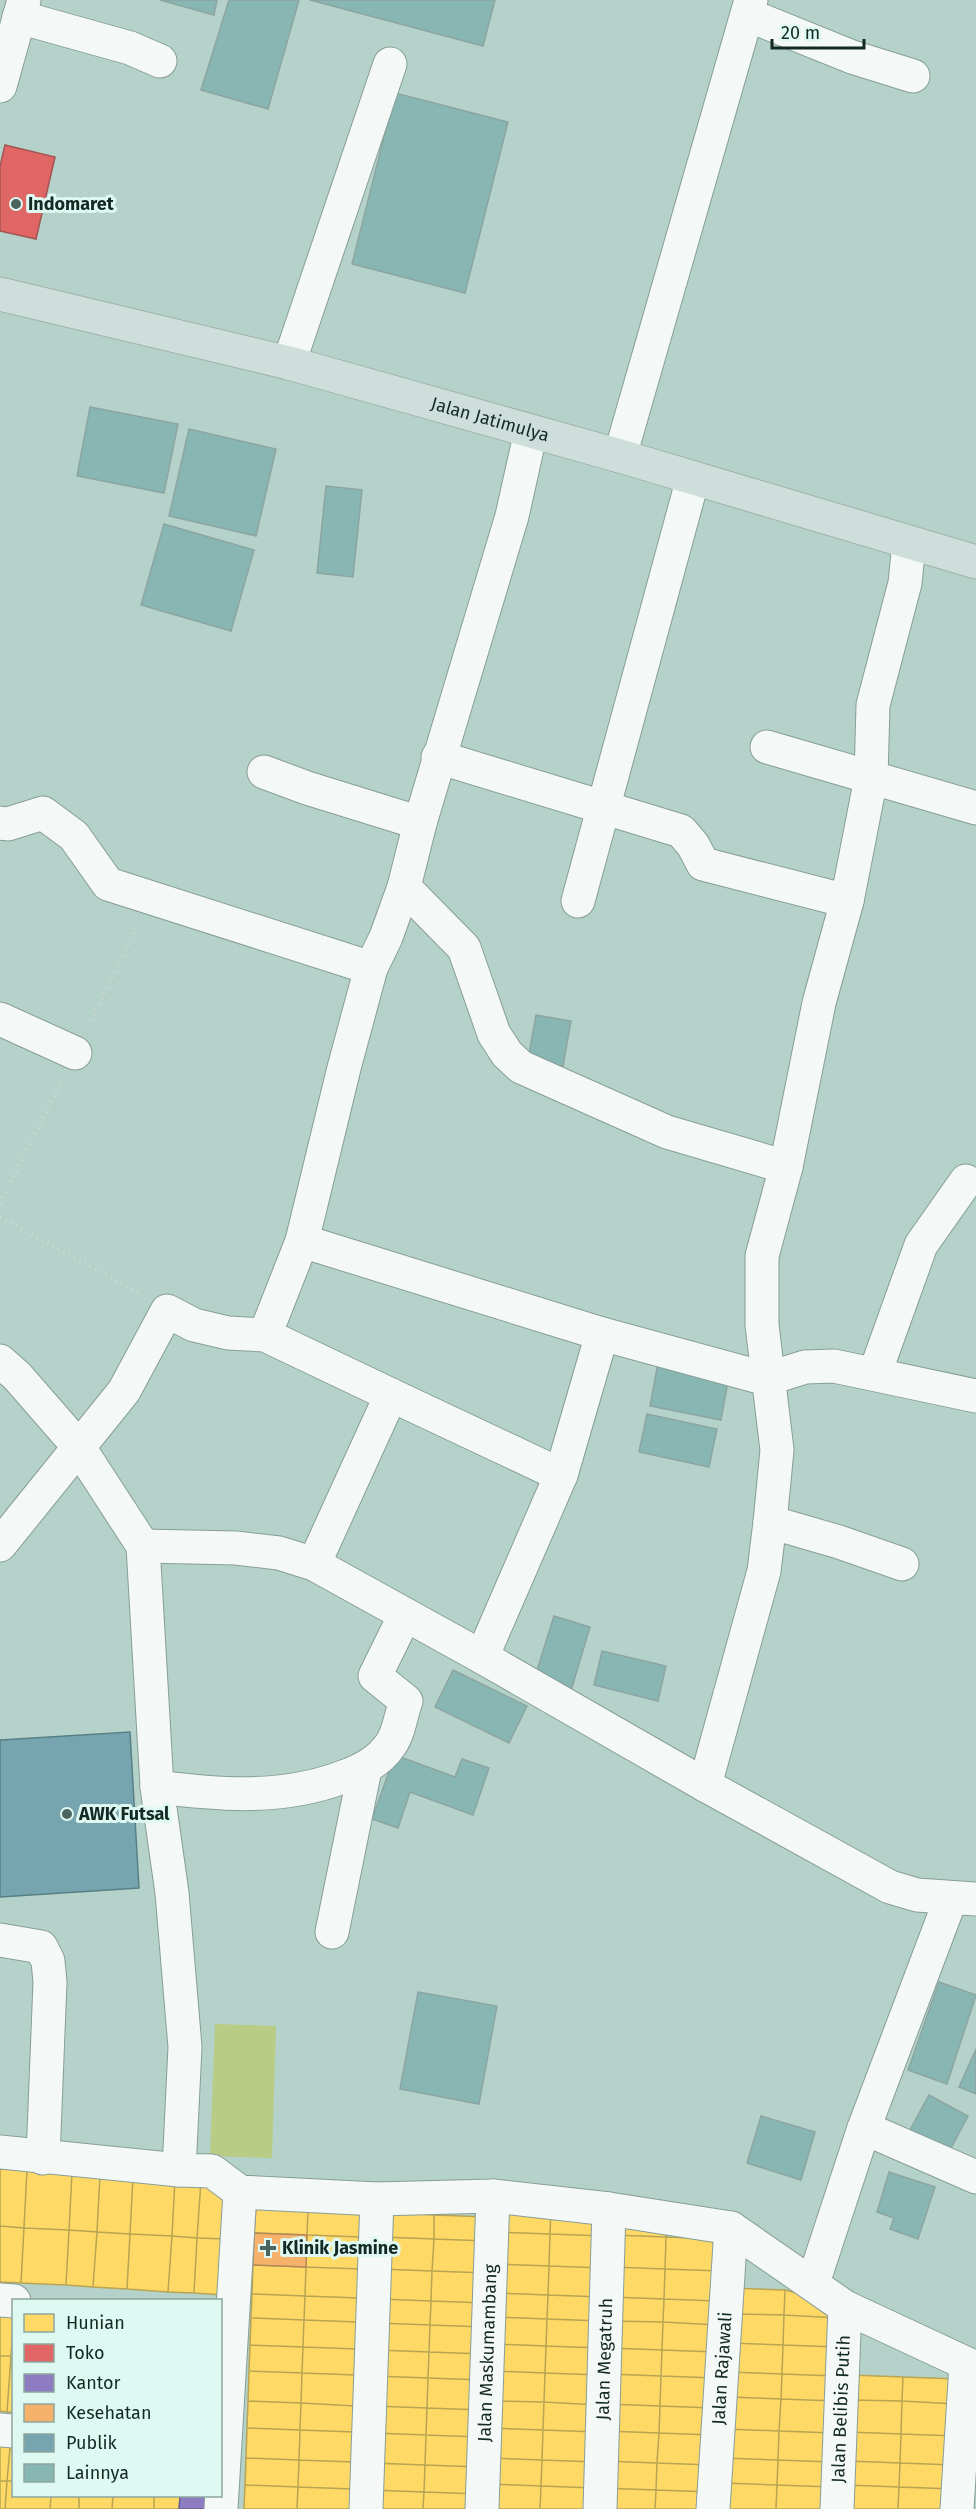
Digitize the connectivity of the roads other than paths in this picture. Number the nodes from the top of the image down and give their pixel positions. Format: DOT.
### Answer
graph roads {
  1 [pos="750,8"];
  2 [pos="21,9"];
  3 [pos="160,61"];
  4 [pos="390,64"];
  5 [pos="913,76"];
  6 [pos="0,86"];
  7 [pos="0,294"];
  8 [pos="289,363"];
  9 [pos="531,431"];
  10 [pos="620,456"];
  11 [pos="693,478"];
  12 [pos="909,543"];
  13 [pos="976,562"];
  14 [pos="767,747"];
  15 [pos="438,757"];
  16 [pos="264,772"];
  17 [pos="871,778"];
  18 [pos="603,808"];
  19 [pos="976,808"];
  20 [pos="0,823"];
  21 [pos="420,823"];
  22 [pos="404,887"];
  23 [pos="578,901"];
  24 [pos="847,901"];
  25 [pos="371,968"];
  26 [pos="0,1019"];
  27 [pos="75,1053"];
  28 [pos="786,1167"];
  29 [pos="966,1181"];
  30 [pos="302,1241"];
  31 [pos="602,1334"];
  32 [pos="265,1335"];
  33 [pos="0,1361"];
  34 [pos="875,1374"];
  35 [pos="767,1378"];
  36 [pos="391,1395"];
  37 [pos="976,1396"];
  38 [pos="78,1446"];
  39 [pos="561,1475"];
  40 [pos="770,1522"];
  41 [pos="0,1545"];
  42 [pos="143,1546"];
  43 [pos="314,1564"];
  44 [pos="902,1564"];
  45 [pos="405,1615"];
  46 [pos="482,1657"];
  47 [pos="365,1769"];
  48 [pos="705,1785"];
  49 [pos="157,1787"];
  50 [pos="964,1899"];
  51 [pos="332,1932"];
  52 [pos="0,1940"];
  53 [pos="864,2128"];
  54 [pos="0,2152"];
  55 [pos="43,2158"];
  56 [pos="179,2170"];
  57 [pos="976,2177"];
  58 [pos="240,2192"];
  59 [pos="494,2196"];
  60 [pos="377,2199"];
  61 [pos="609,2209"];
  62 [pos="731,2228"];
  63 [pos="813,2283"];
  64 [pos="845,2307"];
  65 [pos="226,2321"];
  66 [pos="971,2366"];
  67 [pos="223,2452"];
  68 [pos="222,2480"];
  69 [pos="366,2509"];
  70 [pos="482,2509"];
  71 [pos="600,2509"];
  72 [pos="713,2509"];
  73 [pos="837,2509"];
  74 [pos="957,2509"];
  1 -- 5 [label="street"];
  1 -- 10 [label="street"];
  2 -- 3 [label="street"];
  2 -- 6 [label="street"];
  4 -- 8 [label="street"];
  7 -- 8 [label="main road, Jalan Jatimulya"];
  8 -- 9 [label="main road, Jalan Jatimulya"];
  9 -- 10 [label="main road, Jalan Jatimulya"];
  9 -- 15 [label="street"];
  10 -- 11 [label="main road, Jalan Jatimulya"];
  11 -- 12 [label="main road, Jalan Jatimulya"];
  11 -- 18 [label="street"];
  12 -- 13 [label="main road, Jalan Jatimulya"];
  12 -- 17 [label="street"];
  14 -- 17 [label="street"];
  15 -- 18 [label="street"];
  15 -- 21 [label="street"];
  16 -- 21 [label="street"];
  17 -- 19 [label="street"];
  17 -- 24 [label="street"];
  18 -- 23 [label="street"];
  18 -- 24 [label="street"];
  20 -- 25 [label="street"];
  21 -- 22 [label="street"];
  22 -- 25 [label="street"];
  22 -- 28 [label="street"];
  24 -- 28 [label="street"];
  25 -- 30 [label="street"];
  26 -- 27 [label="street"];
  28 -- 35 [label="street"];
  29 -- 34 [label="street"];
  30 -- 31 [label="street"];
  30 -- 32 [label="street"];
  31 -- 35 [label="street"];
  31 -- 39 [label="street"];
  32 -- 36 [label="street"];
  32 -- 38 [label="street"];
  33 -- 38 [label="street"];
  34 -- 35 [label="street"];
  34 -- 37 [label="street"];
  35 -- 40 [label="street"];
  36 -- 39 [label="street"];
  36 -- 43 [label="street"];
  38 -- 41 [label="street"];
  38 -- 42 [label="street"];
  39 -- 46 [label="street"];
  40 -- 44 [label="street"];
  40 -- 48 [label="street"];
  42 -- 43 [label="street"];
  42 -- 49 [label="street"];
  43 -- 45 [label="street"];
  45 -- 46 [label="street"];
  45 -- 47 [label="street"];
  46 -- 48 [label="street"];
  47 -- 49 [label="street"];
  47 -- 51 [label="street"];
  48 -- 50 [label="street"];
  49 -- 56 [label="street"];
  50 -- 53 [label="street"];
  52 -- 55 [label="street"];
  53 -- 57 [label="street"];
  53 -- 63 [label="street"];
  54 -- 55 [label="street"];
  55 -- 56 [label="street"];
  56 -- 58 [label="street"];
  58 -- 60 [label="street"];
  58 -- 65 [label="street"];
  59 -- 60 [label="street"];
  59 -- 61 [label="street"];
  59 -- 70 [label="street, Jalan Maskumambang"];
  60 -- 69 [label="street"];
  61 -- 62 [label="street"];
  61 -- 71 [label="street, Jalan Megatruh"];
  62 -- 63 [label="street"];
  62 -- 72 [label="street, Jalan Rajawali"];
  63 -- 64 [label="street"];
  64 -- 66 [label="street"];
  64 -- 73 [label="street, Jalan Belibis Putih"];
  65 -- 67 [label="street"];
  66 -- 74 [label="street"];
  67 -- 68 [label="street"];
}
